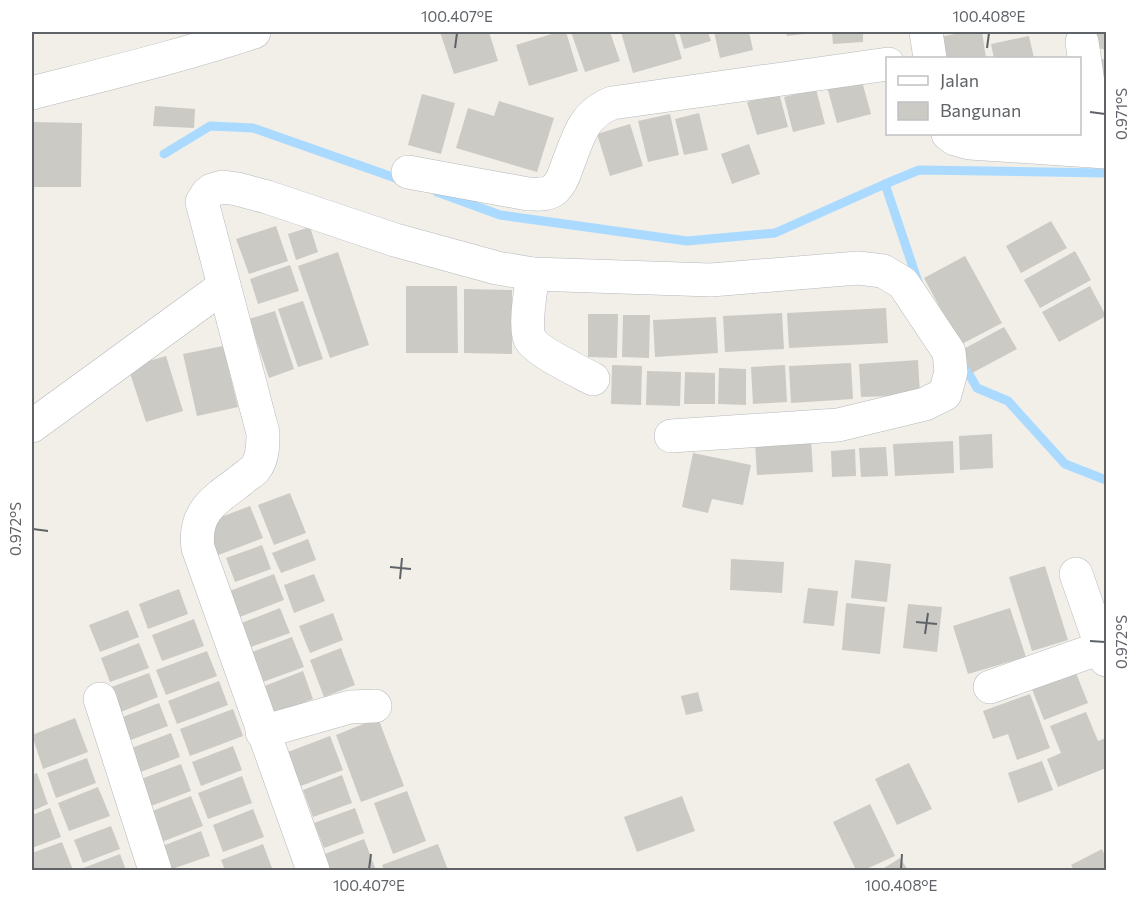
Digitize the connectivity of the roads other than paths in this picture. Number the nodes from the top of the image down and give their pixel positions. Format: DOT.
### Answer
graph roads {
  1 [pos="254,32"];
  2 [pos="926,32"];
  3 [pos="1082,42"];
  4 [pos="928,57"];
  5 [pos="886,64"];
  6 [pos="32,93"];
  7 [pos="949,135"];
  8 [pos="1102,152"];
  9 [pos="408,172"];
  10 [pos="532,274"];
  11 [pos="224,286"];
  12 [pos="593,379"];
  13 [pos="32,426"];
  14 [pos="671,436"];
  15 [pos="1076,574"];
  16 [pos="1105,651"];
  17 [pos="990,687"];
  18 [pos="100,699"];
  19 [pos="375,706"];
  20 [pos="262,732"];
  21 [pos="156,870"];
  22 [pos="313,870"];
  1 -- 6 [label="street"];
  2 -- 4 [label="street"];
  3 -- 8 [label="street"];
  5 -- 9 [label="street"];
  7 -- 8 [label="street"];
  10 -- 11 [label="street"];
  10 -- 12 [label="street"];
  10 -- 14 [label="street"];
  11 -- 13 [label="street"];
  11 -- 20 [label="street"];
  15 -- 16 [label="street"];
  16 -- 17 [label="street"];
  18 -- 21 [label="street"];
  19 -- 20 [label="street"];
  20 -- 22 [label="street"];
}
